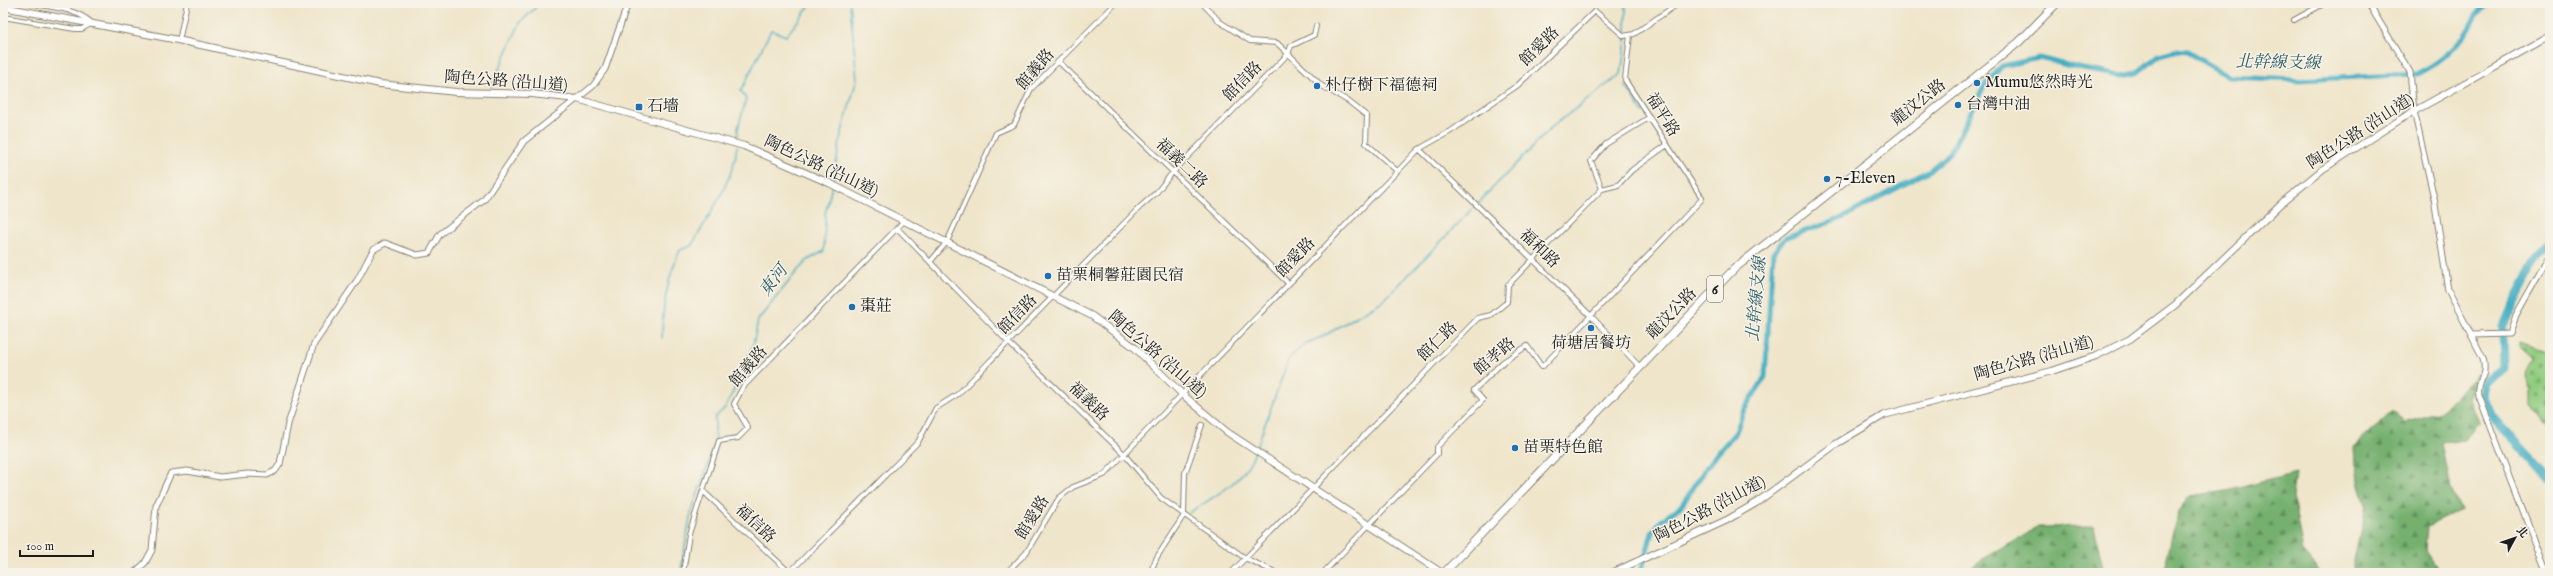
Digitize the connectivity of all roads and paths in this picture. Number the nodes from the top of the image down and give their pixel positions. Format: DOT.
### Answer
graph roads {
  1 [pos="30,3"];
  2 [pos="187,3"];
  3 [pos="628,3"];
  4 [pos="1116,3"];
  5 [pos="1202,3"];
  6 [pos="1679,3"];
  7 [pos="2057,3"];
  8 [pos="2325,3"];
  9 [pos="2368,3"];
  10 [pos="3,7"];
  11 [pos="3,17"];
  12 [pos="2294,20"];
  13 [pos="92,23"];
  14 [pos="1316,26"];
  15 [pos="1630,35"];
  16 [pos="2550,36"];
  17 [pos="179,41"];
  18 [pos="1288,54"];
  19 [pos="1059,62"];
  20 [pos="578,99"];
  21 [pos="2414,112"];
  22 [pos="1650,117"];
  23 [pos="1667,145"];
  24 [pos="1419,149"];
  25 [pos="1397,171"];
  26 [pos="1172,172"];
  27 [pos="1602,189"];
  28 [pos="1701,200"];
  29 [pos="904,221"];
  30 [pos="897,228"];
  31 [pos="947,242"];
  32 [pos="2550,255"];
  33 [pos="1533,260"];
  34 [pos="930,262"];
  35 [pos="1288,283"];
  36 [pos="1055,296"];
  37 [pos="1591,316"];
  38 [pos="2471,335"];
  39 [pos="1009,342"];
  40 [pos="1640,367"];
  41 [pos="1182,394"];
  42 [pos="1202,425"];
  43 [pos="1124,454"];
  44 [pos="1313,488"];
  45 [pos="704,492"];
  46 [pos="1184,514"];
  47 [pos="1370,526"];
  48 [pos="1245,558"];
  49 [pos="134,573"];
  50 [pos="683,573"];
  51 [pos="789,573"];
  52 [pos="1006,573"];
  53 [pos="1150,573"];
  54 [pos="1231,573"];
  55 [pos="1277,573"];
  56 [pos="1323,573"];
  57 [pos="1443,573"];
  58 [pos="1612,573"];
  59 [pos="2547,573"];
  1 -- 13 [label="street"];
  2 -- 17 [label="street"];
  3 -- 20 [label="street"];
  4 -- 19 [label="street, 館義路"];
  5 -- 18 [label="street"];
  6 -- 15 [label="street"];
  7 -- 40 [label="main road, 龍汶公路 / 6"];
  8 -- 12 [label="street"];
  9 -- 21 [label="street"];
  10 -- 13 [label="main road, 陶色公路 (沿山道)"];
  11 -- 13 [label="street"];
  13 -- 17 [label="main road, 陶色公路 (沿山道)"];
  14 -- 18 [label="street, 館信路"];
  15 -- 22 [label="street, 福平路"];
  15 -- 24 [label="street, 館愛路"];
  16 -- 21 [label="main road, 陶色公路 (沿山道)"];
  17 -- 20 [label="main road, 陶色公路 (沿山道)"];
  18 -- 25 [label="street"];
  18 -- 26 [label="street, 館信路"];
  19 -- 26 [label="street, 福義二路"];
  19 -- 31 [label="street, 館義路"];
  20 -- 29 [label="main road, 陶色公路 (沿山道)"];
  20 -- 49 [label="street"];
  21 -- 38 [label="street"];
  21 -- 58 [label="main road, 陶色公路 (沿山道)"];
  22 -- 23 [label="street, 福平路"];
  22 -- 27 [label="street"];
  23 -- 27 [label="street, 館仁路"];
  23 -- 28 [label="street, 福平路"];
  24 -- 25 [label="street, 館愛路"];
  24 -- 33 [label="street, 福和路"];
  25 -- 35 [label="street, 館愛路"];
  26 -- 35 [label="street, 福義二路"];
  26 -- 36 [label="street, 館信路"];
  27 -- 33 [label="street, 館仁路"];
  28 -- 37 [label="street, 館孝路"];
  29 -- 30 [label="street, 館義路"];
  29 -- 31 [label="main road, 陶色公路 (沿山道)"];
  30 -- 34 [label="street, 福義路"];
  30 -- 45 [label="street, 館義路"];
  31 -- 34 [label="street, 館義路"];
  31 -- 36 [label="main road, 陶色公路 (沿山道)"];
  32 -- 38 [label="street"];
  33 -- 37 [label="street, 福和路"];
  33 -- 44 [label="street, 館仁路"];
  34 -- 39 [label="street, 福義路"];
  35 -- 41 [label="street, 館愛路"];
  36 -- 39 [label="street, 館信路"];
  36 -- 41 [label="main road, 陶色公路 (沿山道)"];
  37 -- 40 [label="street, 福和路"];
  37 -- 47 [label="street, 館孝路"];
  38 -- 59 [label="street"];
  39 -- 43 [label="street, 福義路"];
  39 -- 51 [label="street, 館信路"];
  40 -- 57 [label="main road, 龍汶公路 / 6"];
  41 -- 43 [label="street, 館愛路"];
  41 -- 44 [label="main road, 陶色公路 (沿山道)"];
  42 -- 46 [label="street"];
  43 -- 46 [label="street, 福義路"];
  43 -- 52 [label="street, 館愛路"];
  44 -- 47 [label="main road, 陶色公路 (沿山道)"];
  44 -- 48 [label="street, 館仁路"];
  45 -- 50 [label="street, 館義路"];
  45 -- 51 [label="street, 福信路"];
  46 -- 48 [label="street, 福義路"];
  46 -- 53 [label="street"];
  47 -- 56 [label="street, 館孝路"];
  47 -- 57 [label="main road, 陶色公路 (沿山道)"];
  48 -- 54 [label="street, 館仁路"];
  48 -- 55 [label="street, 福義路"];
}
